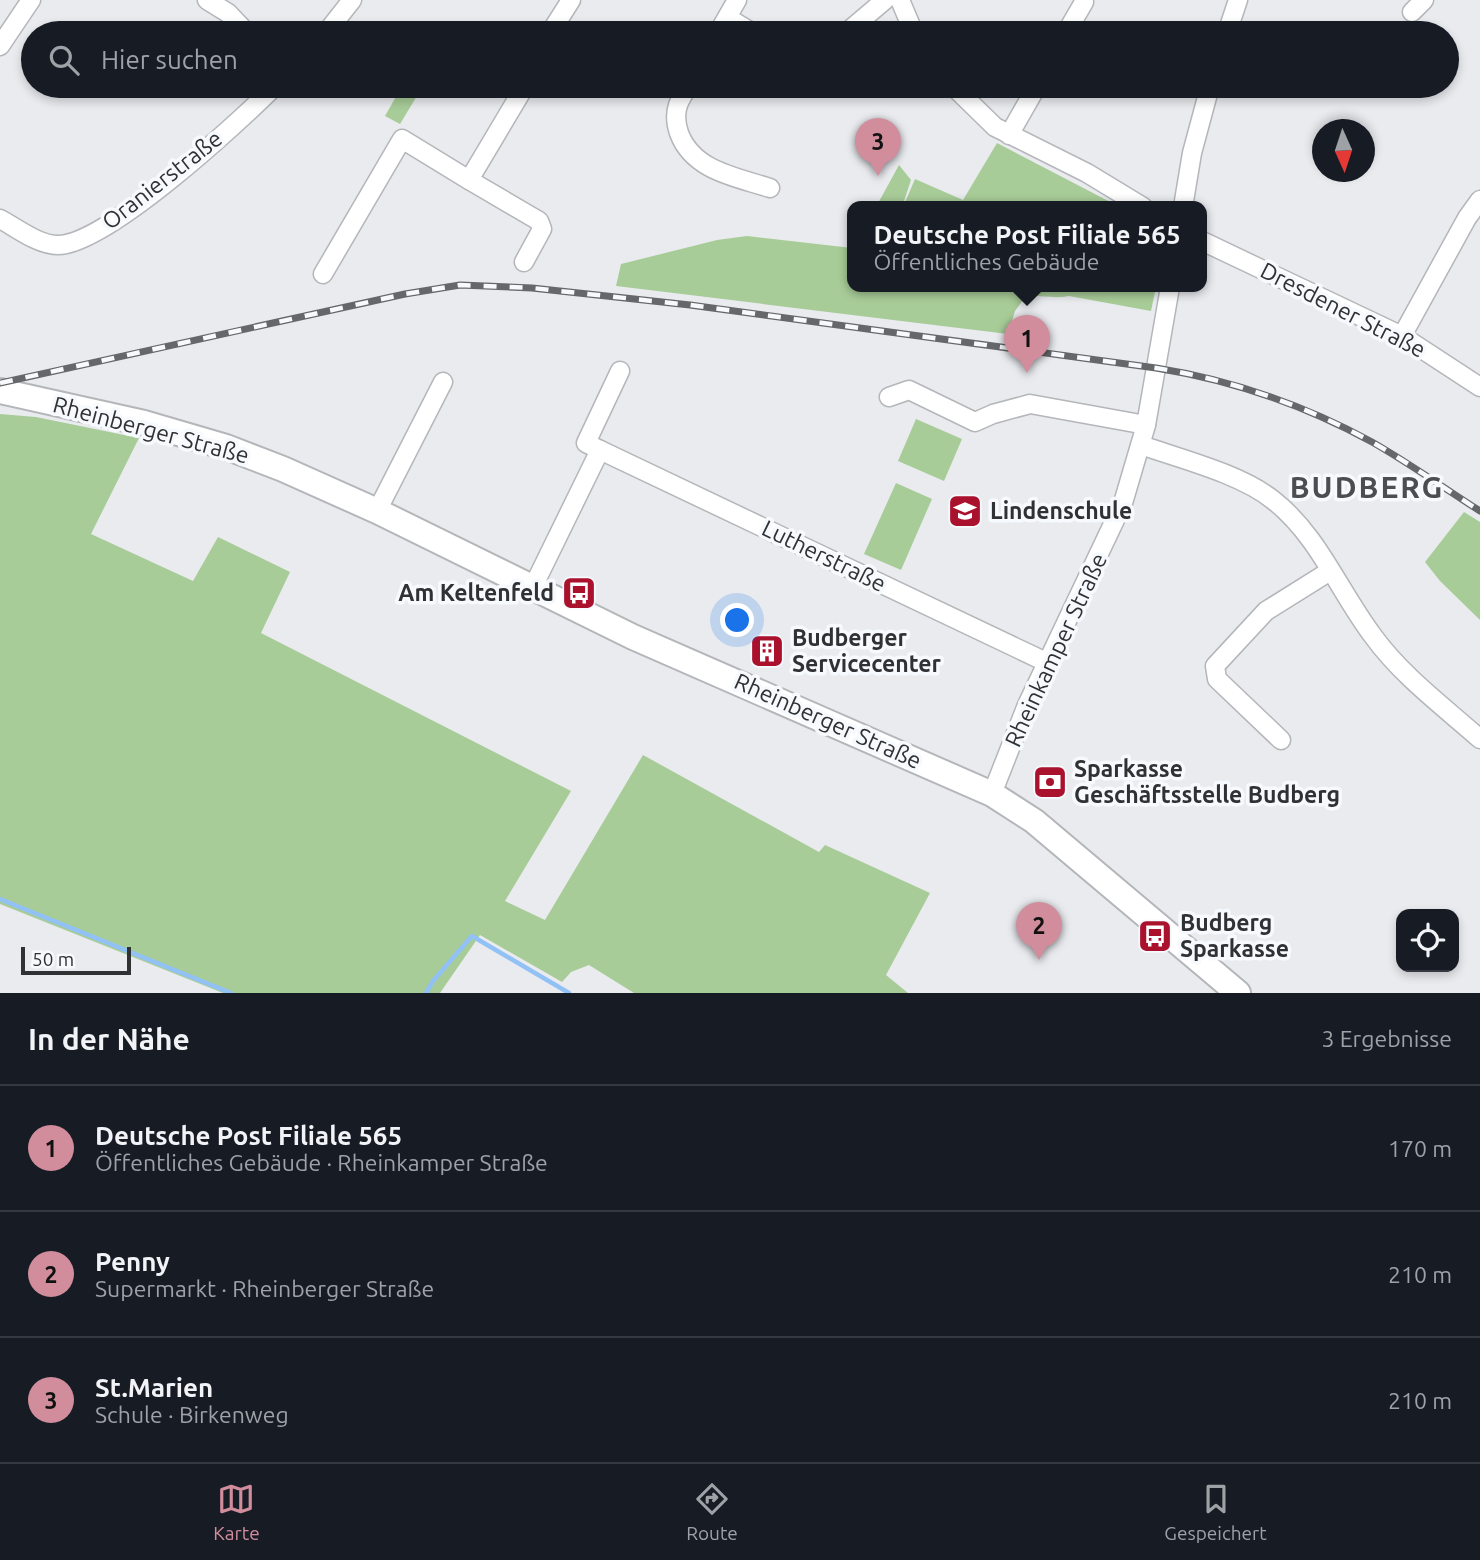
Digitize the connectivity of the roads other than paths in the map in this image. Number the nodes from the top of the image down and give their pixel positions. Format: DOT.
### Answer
graph roads {
  1 [pos="31,0"];
  2 [pos="207,0"];
  3 [pos="352,0"];
  4 [pos="571,0"];
  5 [pos="737,0"];
  6 [pos="885,0"];
  7 [pos="900,0"];
  8 [pos="1238,0"];
  9 [pos="1084,2"];
  10 [pos="236,21"];
  11 [pos="335,21"];
  12 [pos="558,21"];
  13 [pos="725,21"];
  14 [pos="860,21"];
  15 [pos="909,21"];
  16 [pos="1073,21"];
  17 [pos="1231,21"];
  18 [pos="0,46"];
  19 [pos="261,98"];
  20 [pos="518,98"];
  21 [pos="682,98"];
  22 [pos="966,98"];
  23 [pos="1030,98"];
  24 [pos="1207,98"];
  25 [pos="1009,135"];
  26 [pos="469,180"];
  27 [pos="770,188"];
  28 [pos="1480,200"];
  29 [pos="1133,201"];
  30 [pos="1184,201"];
  31 [pos="0,219"];
  32 [pos="1474,223"];
  33 [pos="1207,244"];
  34 [pos="524,262"];
  35 [pos="323,274"];
  36 [pos="1169,292"];
  37 [pos="1402,336"];
  38 [pos="620,371"];
  39 [pos="443,382"];
  40 [pos="1480,387"];
  41 [pos="0,391"];
  42 [pos="890,397"];
  43 [pos="1146,425"];
  44 [pos="1141,445"];
  45 [pos="600,450"];
  46 [pos="377,511"];
  47 [pos="1330,571"];
  48 [pos="532,589"];
  49 [pos="1048,663"];
  50 [pos="1480,739"];
  51 [pos="1281,740"];
  52 [pos="992,794"];
  53 [pos="1238,993"];
  1 -- 18 [label="street"];
  2 -- 10 [label="street"];
  3 -- 11 [label="street"];
  4 -- 12 [label="street"];
  5 -- 13 [label="street"];
  6 -- 14 [label="street"];
  7 -- 15 [label="street"];
  8 -- 17 [label="street"];
  9 -- 16 [label="street"];
  19 -- 31 [label="street, Oranierstraße"];
  20 -- 26 [label="street"];
  21 -- 27 [label="street"];
  22 -- 25 [label="street"];
  23 -- 25 [label="street"];
  24 -- 30 [label="street"];
  25 -- 29 [label="street"];
  26 -- 34 [label="street"];
  26 -- 35 [label="street"];
  28 -- 32 [label="street"];
  32 -- 37 [label="street"];
  33 -- 37 [label="street, Dresdener Straße"];
  36 -- 43 [label="street, Rheinkamper Straße"];
  37 -- 40 [label="street, Dresdener Straße"];
  38 -- 45 [label="street"];
  39 -- 46 [label="street"];
  41 -- 46 [label="main road, Rheinberger Straße"];
  42 -- 43 [label="street"];
  43 -- 44 [label="street, Rheinkamper Straße"];
  44 -- 47 [label="street"];
  44 -- 49 [label="street, Rheinkamper Straße"];
  45 -- 48 [label="street"];
  45 -- 49 [label="street, Lutherstraße"];
  46 -- 48 [label="main road, Rheinberger Straße"];
  47 -- 50 [label="street"];
  47 -- 51 [label="street"];
  48 -- 52 [label="main road, Rheinberger Straße"];
  49 -- 52 [label="street, Rheinkamper Straße"];
  52 -- 53 [label="main road, Rheinberger Straße"];
}
